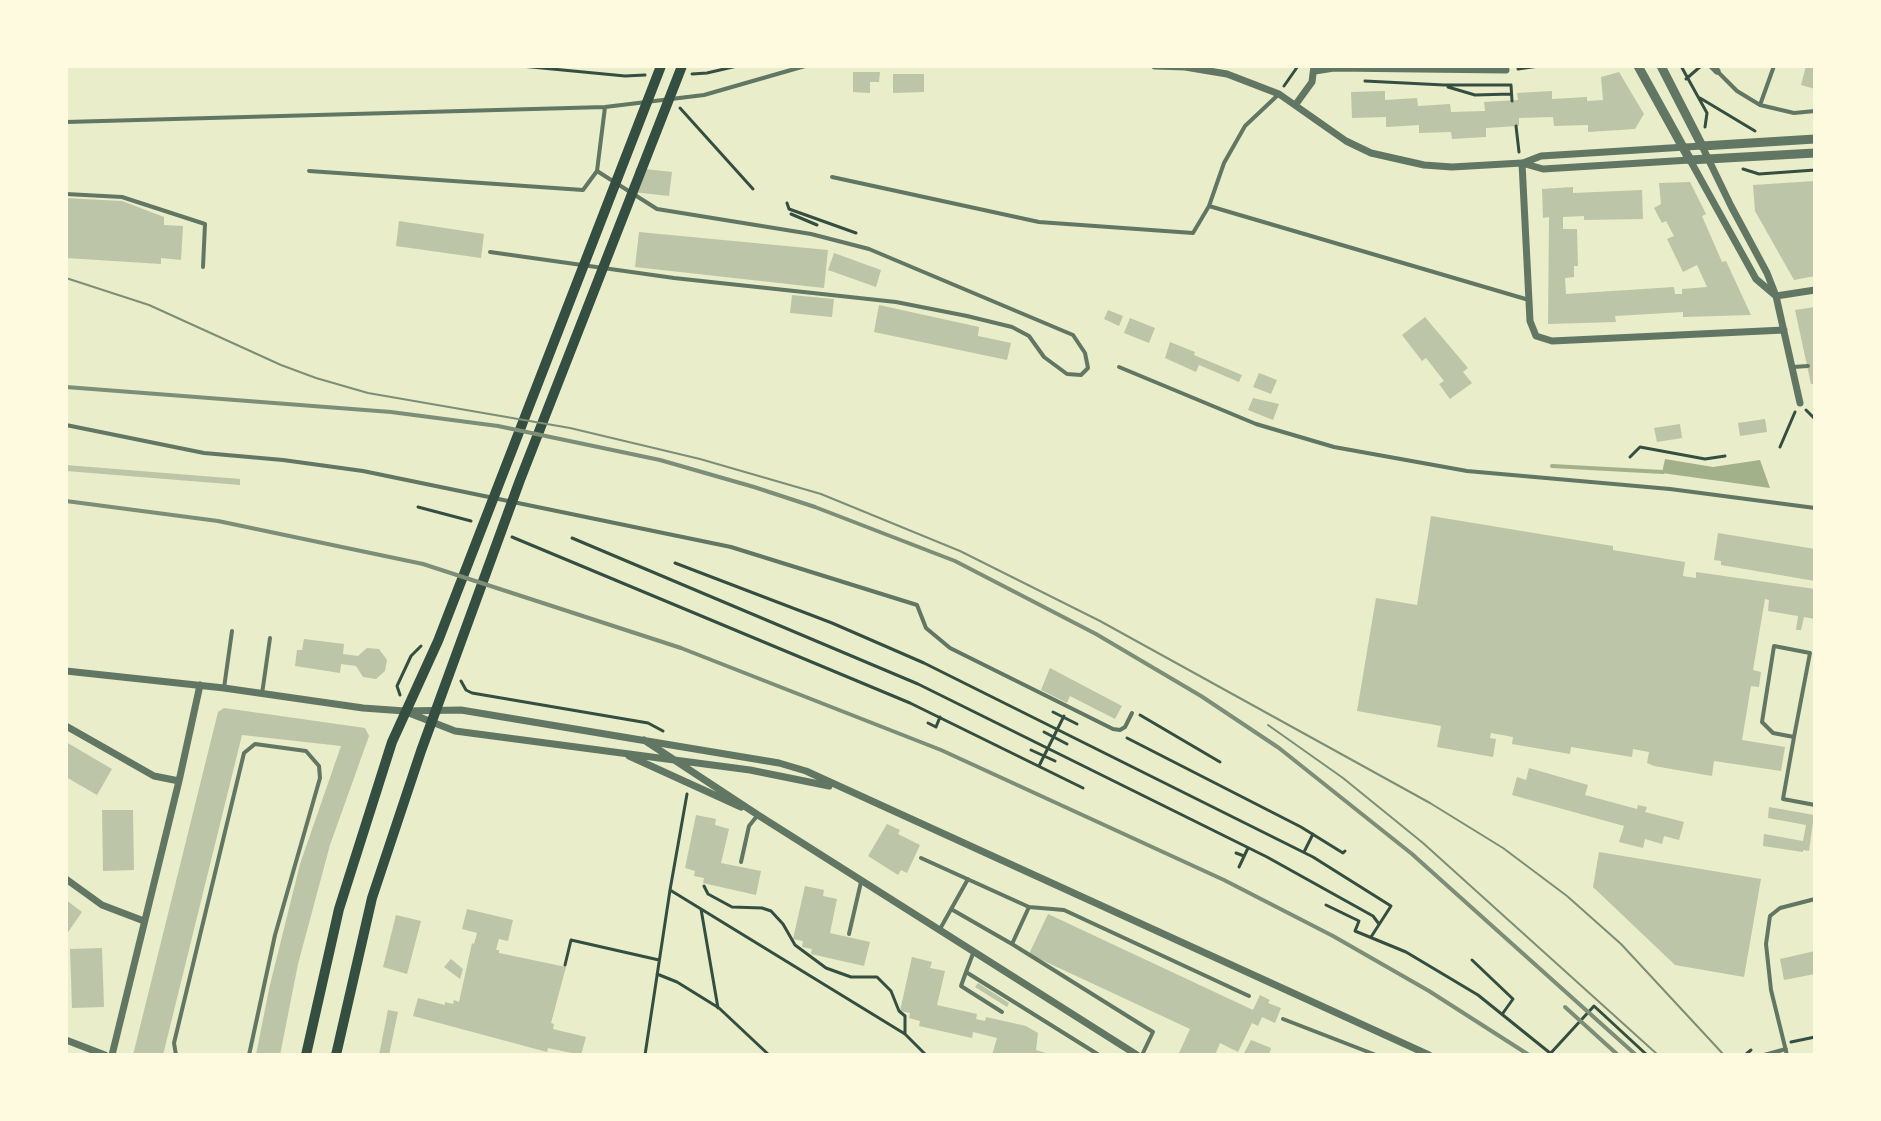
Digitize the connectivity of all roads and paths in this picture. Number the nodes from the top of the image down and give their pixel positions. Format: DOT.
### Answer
graph roads {
  1 [pos="521,66"];
  2 [pos="661,66"];
  3 [pos="682,66"];
  4 [pos="737,66"];
  5 [pos="805,66"];
  6 [pos="1155,66"];
  7 [pos="1298,66"];
  8 [pos="1539,66"];
  9 [pos="1638,66"];
  10 [pos="1661,66"];
  11 [pos="1681,66"];
  12 [pos="1701,66"];
  13 [pos="1774,66"];
  14 [pos="1507,67"];
  15 [pos="570,68"];
  16 [pos="1314,69"];
  17 [pos="1714,69"];
  18 [pos="692,74"];
  19 [pos="651,75"];
  20 [pos="1685,79"];
  21 [pos="1359,80"];
  22 [pos="1444,85"];
  23 [pos="1279,94"];
  24 [pos="1511,94"];
  25 [pos="673,99"];
  26 [pos="1512,101"];
  27 [pos="1296,104"];
  28 [pos="1760,105"];
  29 [pos="605,107"];
  30 [pos="1815,111"];
  31 [pos="66,122"];
  32 [pos="1516,126"];
  33 [pos="1815,139"];
  34 [pos="1772,141"];
  35 [pos="1702,146"];
  36 [pos="1682,148"];
  37 [pos="1815,153"];
  38 [pos="1709,159"];
  39 [pos="1690,160"];
  40 [pos="1522,163"];
  41 [pos="1734,167"];
  42 [pos="1815,170"];
  43 [pos="309,171"];
  44 [pos="597,171"];
  45 [pos="832,177"];
  46 [pos="753,189"];
  47 [pos="66,194"];
  48 [pos="787,203"];
  49 [pos="1209,206"];
  50 [pos="791,214"];
  51 [pos="826,225"];
  52 [pos="856,233"];
  53 [pos="490,252"];
  54 [pos="203,267"];
  55 [pos="1815,290"];
  56 [pos="1776,296"];
  57 [pos="1529,300"];
  58 [pos="1784,330"];
  59 [pos="1808,366"];
  60 [pos="1119,367"];
  61 [pos="1793,367"];
  62 [pos="1800,403"];
  63 [pos="66,425"];
  64 [pos="1780,447"];
  65 [pos="1725,456"];
  66 [pos="1630,457"];
  67 [pos="418,507"];
  68 [pos="1815,508"];
  69 [pos="471,521"];
  70 [pos="511,537"];
  71 [pos="572,538"];
  72 [pos="675,563"];
  73 [pos="232,631"];
  74 [pos="270,638"];
  75 [pos="411,656"];
  76 [pos="456,668"];
  77 [pos="66,671"];
  78 [pos="200,685"];
  79 [pos="397,686"];
  80 [pos="224,688"];
  81 [pos="262,694"];
  82 [pos="1069,707"];
  83 [pos="405,711"];
  84 [pos="1053,712"];
  85 [pos="1132,713"];
  86 [pos="433,716"];
  87 [pos="940,717"];
  88 [pos="1064,718"];
  89 [pos="928,723"];
  90 [pos="1077,724"];
  91 [pos="66,726"];
  92 [pos="1058,728"];
  93 [pos="1113,729"];
  94 [pos="662,731"];
  95 [pos="1044,732"];
  96 [pos="1054,737"];
  97 [pos="1794,737"];
  98 [pos="642,738"];
  99 [pos="1067,744"];
  100 [pos="1049,747"];
  101 [pos="1031,750"];
  102 [pos="620,752"];
  103 [pos="1044,756"];
  104 [pos="674,760"];
  105 [pos="1055,761"];
  106 [pos="1220,762"];
  107 [pos="1039,766"];
  108 [pos="179,781"];
  109 [pos="689,783"];
  110 [pos="839,788"];
  111 [pos="1083,788"];
  112 [pos="1815,805"];
  113 [pos="758,815"];
  114 [pos="1313,834"];
  115 [pos="1248,847"];
  116 [pos="1345,851"];
  117 [pos="1304,852"];
  118 [pos="1236,853"];
  119 [pos="1244,856"];
  120 [pos="921,858"];
  121 [pos="741,862"];
  122 [pos="1239,867"];
  123 [pos="66,879"];
  124 [pos="968,879"];
  125 [pos="861,880"];
  126 [pos="704,886"];
  127 [pos="670,890"];
  128 [pos="1815,899"];
  129 [pos="1326,905"];
  130 [pos="1029,907"];
  131 [pos="1380,908"];
  132 [pos="701,909"];
  133 [pos="951,909"];
  134 [pos="1386,912"];
  135 [pos="144,921"];
  136 [pos="1379,924"];
  137 [pos="939,930"];
  138 [pos="849,934"];
  139 [pos="1371,937"];
  140 [pos="1012,944"];
  141 [pos="974,951"];
  142 [pos="659,960"];
  143 [pos="1472,960"];
  144 [pos="565,965"];
  145 [pos="966,972"];
  146 [pos="657,974"];
  147 [pos="1249,996"];
  148 [pos="719,1008"];
  149 [pos="1002,1012"];
  150 [pos="1503,1013"];
  151 [pos="1283,1019"];
  152 [pos="905,1034"];
  153 [pos="1815,1037"];
  154 [pos="66,1040"];
  155 [pos="1786,1049"];
  156 [pos="1751,1050"];
  157 [pos="1550,1054"];
  158 [pos="105,1055"];
  159 [pos="112,1055"];
  160 [pos="176,1055"];
  161 [pos="249,1055"];
  162 [pos="306,1055"];
  163 [pos="336,1055"];
  164 [pos="645,1055"];
  165 [pos="769,1055"];
  166 [pos="926,1055"];
  167 [pos="1099,1055"];
  168 [pos="1140,1055"];
  169 [pos="1376,1055"];
  170 [pos="1429,1055"];
  171 [pos="1647,1055"];
  172 [pos="1745,1055"];
  173 [pos="1764,1055"];
  1 -- 15 [label="path"];
  2 -- 83 [label="main road"];
  3 -- 76 [label="main road"];
  4 -- 18 [label="path"];
  5 -- 25 [label="lane"];
  6 -- 23 [label="street"];
  7 -- 23 [label="path"];
  8 -- 14 [label="path"];
  9 -- 36 [label="street"];
  10 -- 35 [label="street"];
  11 -- 20 [label="path"];
  12 -- 20 [label="path"];
  13 -- 28 [label="lane"];
  14 -- 16 [label="street"];
  15 -- 19 [label="path"];
  16 -- 27 [label="street"];
  17 -- 28 [label="lane"];
  20 -- 34 [label="path"];
  21 -- 22 [label="path"];
  22 -- 24 [label="path"];
  22 -- 24 [label="path"];
  23 -- 27 [label="street"];
  23 -- 49 [label="lane"];
  24 -- 26 [label="path"];
  25 -- 29 [label="lane"];
  25 -- 46 [label="path"];
  27 -- 40 [label="street"];
  28 -- 30 [label="lane"];
  29 -- 31 [label="lane"];
  29 -- 44 [label="lane"];
  32 -- 40 [label="path"];
  33 -- 34 [label="street"];
  34 -- 35 [label="street"];
  35 -- 36 [label="street"];
  35 -- 38 [label="street"];
  36 -- 39 [label="street"];
  36 -- 40 [label="street"];
  37 -- 38 [label="street"];
  38 -- 39 [label="street"];
  38 -- 56 [label="street"];
  39 -- 40 [label="street"];
  39 -- 56 [label="street"];
  40 -- 57 [label="street"];
  41 -- 42 [label="path"];
  43 -- 44 [label="lane"];
  44 -- 53 [label="lane"];
  45 -- 49 [label="lane"];
  47 -- 54 [label="lane"];
  48 -- 51 [label="path"];
  49 -- 57 [label="lane"];
  50 -- 51 [label="path"];
  51 -- 52 [label="path"];
  55 -- 56 [label="street"];
  56 -- 58 [label="street"];
  57 -- 58 [label="street"];
  58 -- 61 [label="street"];
  59 -- 61 [label="lane"];
  60 -- 68 [label="lane"];
  61 -- 62 [label="street"];
  62 -- 64 [label="path"];
  63 -- 82 [label="lane"];
  65 -- 66 [label="path"];
  67 -- 69 [label="path"];
  70 -- 87 [label="path"];
  71 -- 100 [label="path"];
  72 -- 92 [label="path"];
  73 -- 80 [label="lane"];
  74 -- 81 [label="lane"];
  75 -- 79 [label="path"];
  76 -- 86 [label="main road"];
  76 -- 94 [label="path"];
  77 -- 78 [label="street"];
  78 -- 80 [label="street"];
  78 -- 108 [label="street"];
  80 -- 81 [label="street"];
  81 -- 83 [label="street"];
  82 -- 88 [label="path"];
  82 -- 93 [label="lane"];
  83 -- 86 [label="street"];
  83 -- 162 [label="main road"];
  84 -- 88 [label="path"];
  85 -- 93 [label="lane"];
  85 -- 106 [label="path"];
  86 -- 98 [label="street"];
  86 -- 102 [label="street"];
  86 -- 163 [label="main road"];
  87 -- 89 [label="path"];
  87 -- 107 [label="path"];
  88 -- 90 [label="path"];
  88 -- 92 [label="path"];
  91 -- 108 [label="street"];
  92 -- 96 [label="path"];
  92 -- 117 [label="path"];
  93 -- 114 [label="path"];
  95 -- 96 [label="path"];
  96 -- 99 [label="path"];
  96 -- 100 [label="path"];
  97 -- 97 [label="lane"];
  97 -- 112 [label="lane"];
  98 -- 104 [label="street"];
  98 -- 110 [label="street"];
  100 -- 103 [label="path"];
  100 -- 115 [label="path"];
  101 -- 103 [label="path"];
  102 -- 104 [label="street"];
  102 -- 109 [label="street"];
  103 -- 105 [label="path"];
  103 -- 107 [label="path"];
  104 -- 110 [label="street"];
  104 -- 113 [label="street"];
  107 -- 111 [label="path"];
  108 -- 135 [label="street"];
  109 -- 113 [label="street"];
  109 -- 127 [label="path"];
  110 -- 170 [label="street"];
  113 -- 121 [label="lane"];
  113 -- 125 [label="street"];
  114 -- 116 [label="path"];
  114 -- 117 [label="path"];
  115 -- 119 [label="path"];
  115 -- 136 [label="path"];
  117 -- 134 [label="path"];
  118 -- 119 [label="path"];
  119 -- 122 [label="path"];
  120 -- 124 [label="lane"];
  123 -- 135 [label="street"];
  124 -- 130 [label="lane"];
  124 -- 133 [label="lane"];
  125 -- 137 [label="street"];
  125 -- 138 [label="lane"];
  126 -- 152 [label="path"];
  127 -- 132 [label="path"];
  127 -- 142 [label="path"];
  128 -- 155 [label="lane"];
  129 -- 139 [label="path"];
  130 -- 140 [label="lane"];
  130 -- 147 [label="lane"];
  131 -- 134 [label="path"];
  132 -- 148 [label="path"];
  132 -- 152 [label="path"];
  133 -- 137 [label="lane"];
  133 -- 140 [label="lane"];
  134 -- 136 [label="path"];
  135 -- 159 [label="street"];
  136 -- 139 [label="path"];
  137 -- 141 [label="street"];
  139 -- 150 [label="path"];
  140 -- 168 [label="lane"];
  141 -- 145 [label="lane"];
  141 -- 168 [label="street"];
  142 -- 144 [label="path"];
  142 -- 146 [label="path"];
  143 -- 150 [label="path"];
  145 -- 149 [label="lane"];
  145 -- 167 [label="lane"];
  146 -- 148 [label="path"];
  146 -- 164 [label="path"];
  148 -- 165 [label="path"];
  150 -- 157 [label="path"];
  151 -- 169 [label="lane"];
  152 -- 166 [label="path"];
  153 -- 155 [label="path"];
  154 -- 158 [label="street"];
  155 -- 173 [label="lane"];
  156 -- 172 [label="path"];
  157 -- 171 [label="path"];
  160 -- 161 [label="lane"];
}
